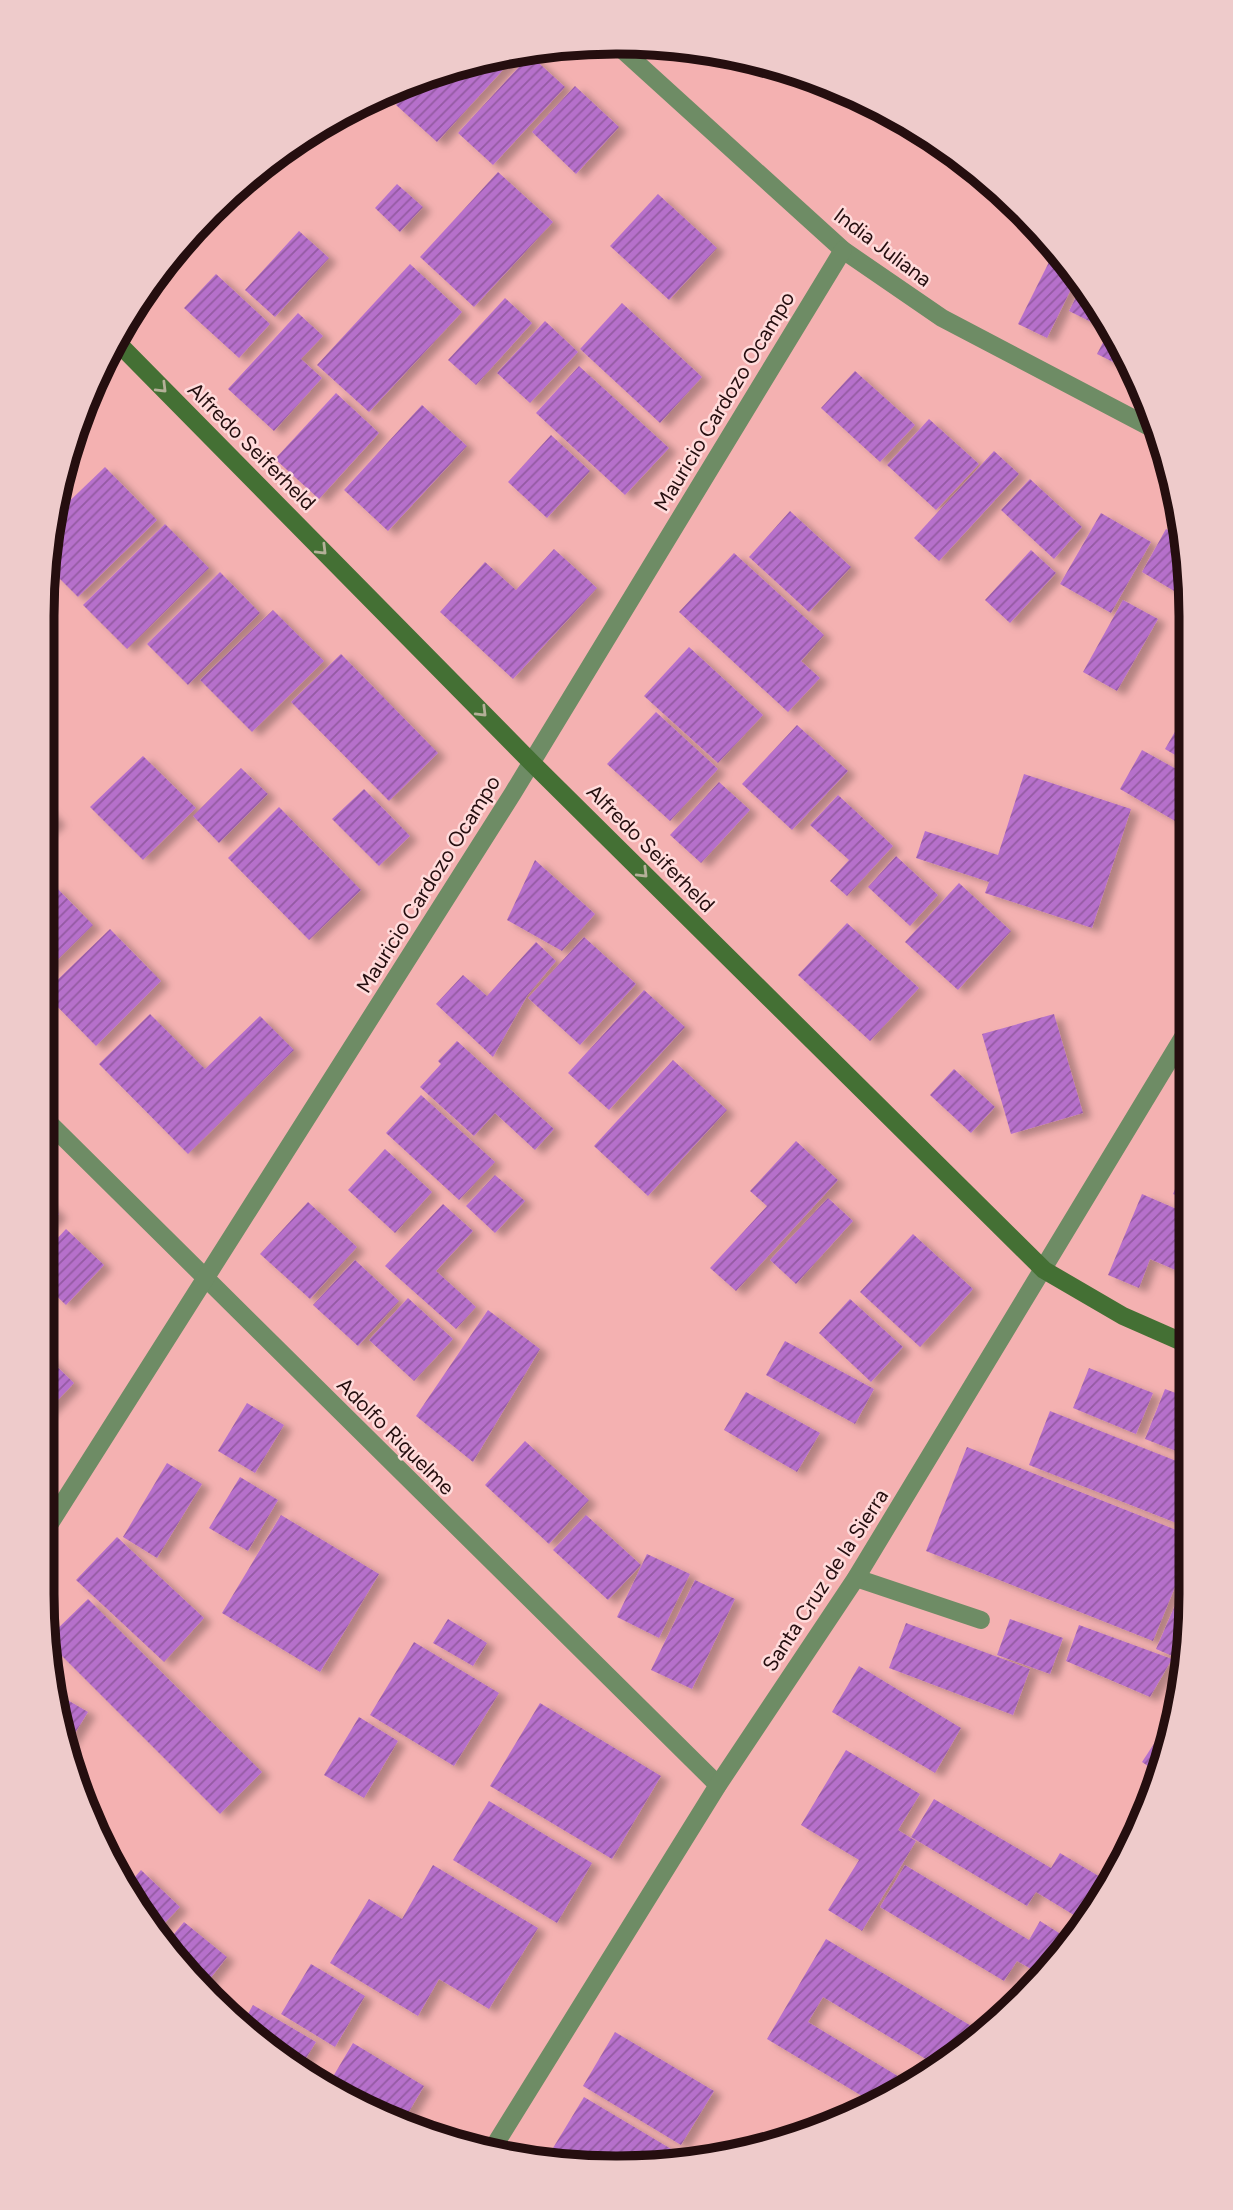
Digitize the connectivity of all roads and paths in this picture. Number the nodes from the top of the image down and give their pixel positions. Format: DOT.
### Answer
graph roads {
  1 [pos="628,54"];
  2 [pos="842,250"];
  3 [pos="123,349"];
  4 [pos="1145,424"];
  5 [pos="532,763"];
  6 [pos="1179,1044"];
  7 [pos="54,1128"];
  8 [pos="1044,1270"];
  9 [pos="204,1279"];
  10 [pos="1179,1341"];
  11 [pos="54,1517"];
  12 [pos="856,1578"];
  13 [pos="981,1620"];
  14 [pos="718,1785"];
  15 [pos="496,2143"];
  1 -- 2 [label="street, India Juliana"];
  2 -- 4 [label="street, India Juliana"];
  2 -- 5 [label="street, Mauricio Cardozo Ocampo"];
  3 -- 5 [label="street, Alfredo Seiferheld, one-way"];
  5 -- 8 [label="street, Alfredo Seiferheld, one-way"];
  5 -- 9 [label="street, Mauricio Cardozo Ocampo"];
  6 -- 8 [label="street, Santa Cruz de la Sierra"];
  7 -- 9 [label="street, Adolfo Riquelme"];
  8 -- 10 [label="street, Alfredo Seiferheld"];
  8 -- 12 [label="street, Santa Cruz de la Sierra"];
  9 -- 11 [label="street, Mauricio Cardozo Ocampo"];
  9 -- 14 [label="street, Adolfo Riquelme"];
  12 -- 13 [label="street"];
  12 -- 14 [label="street, Santa Cruz de la Sierra"];
  14 -- 15 [label="street, Santa Cruz de la Sierra"];
}
